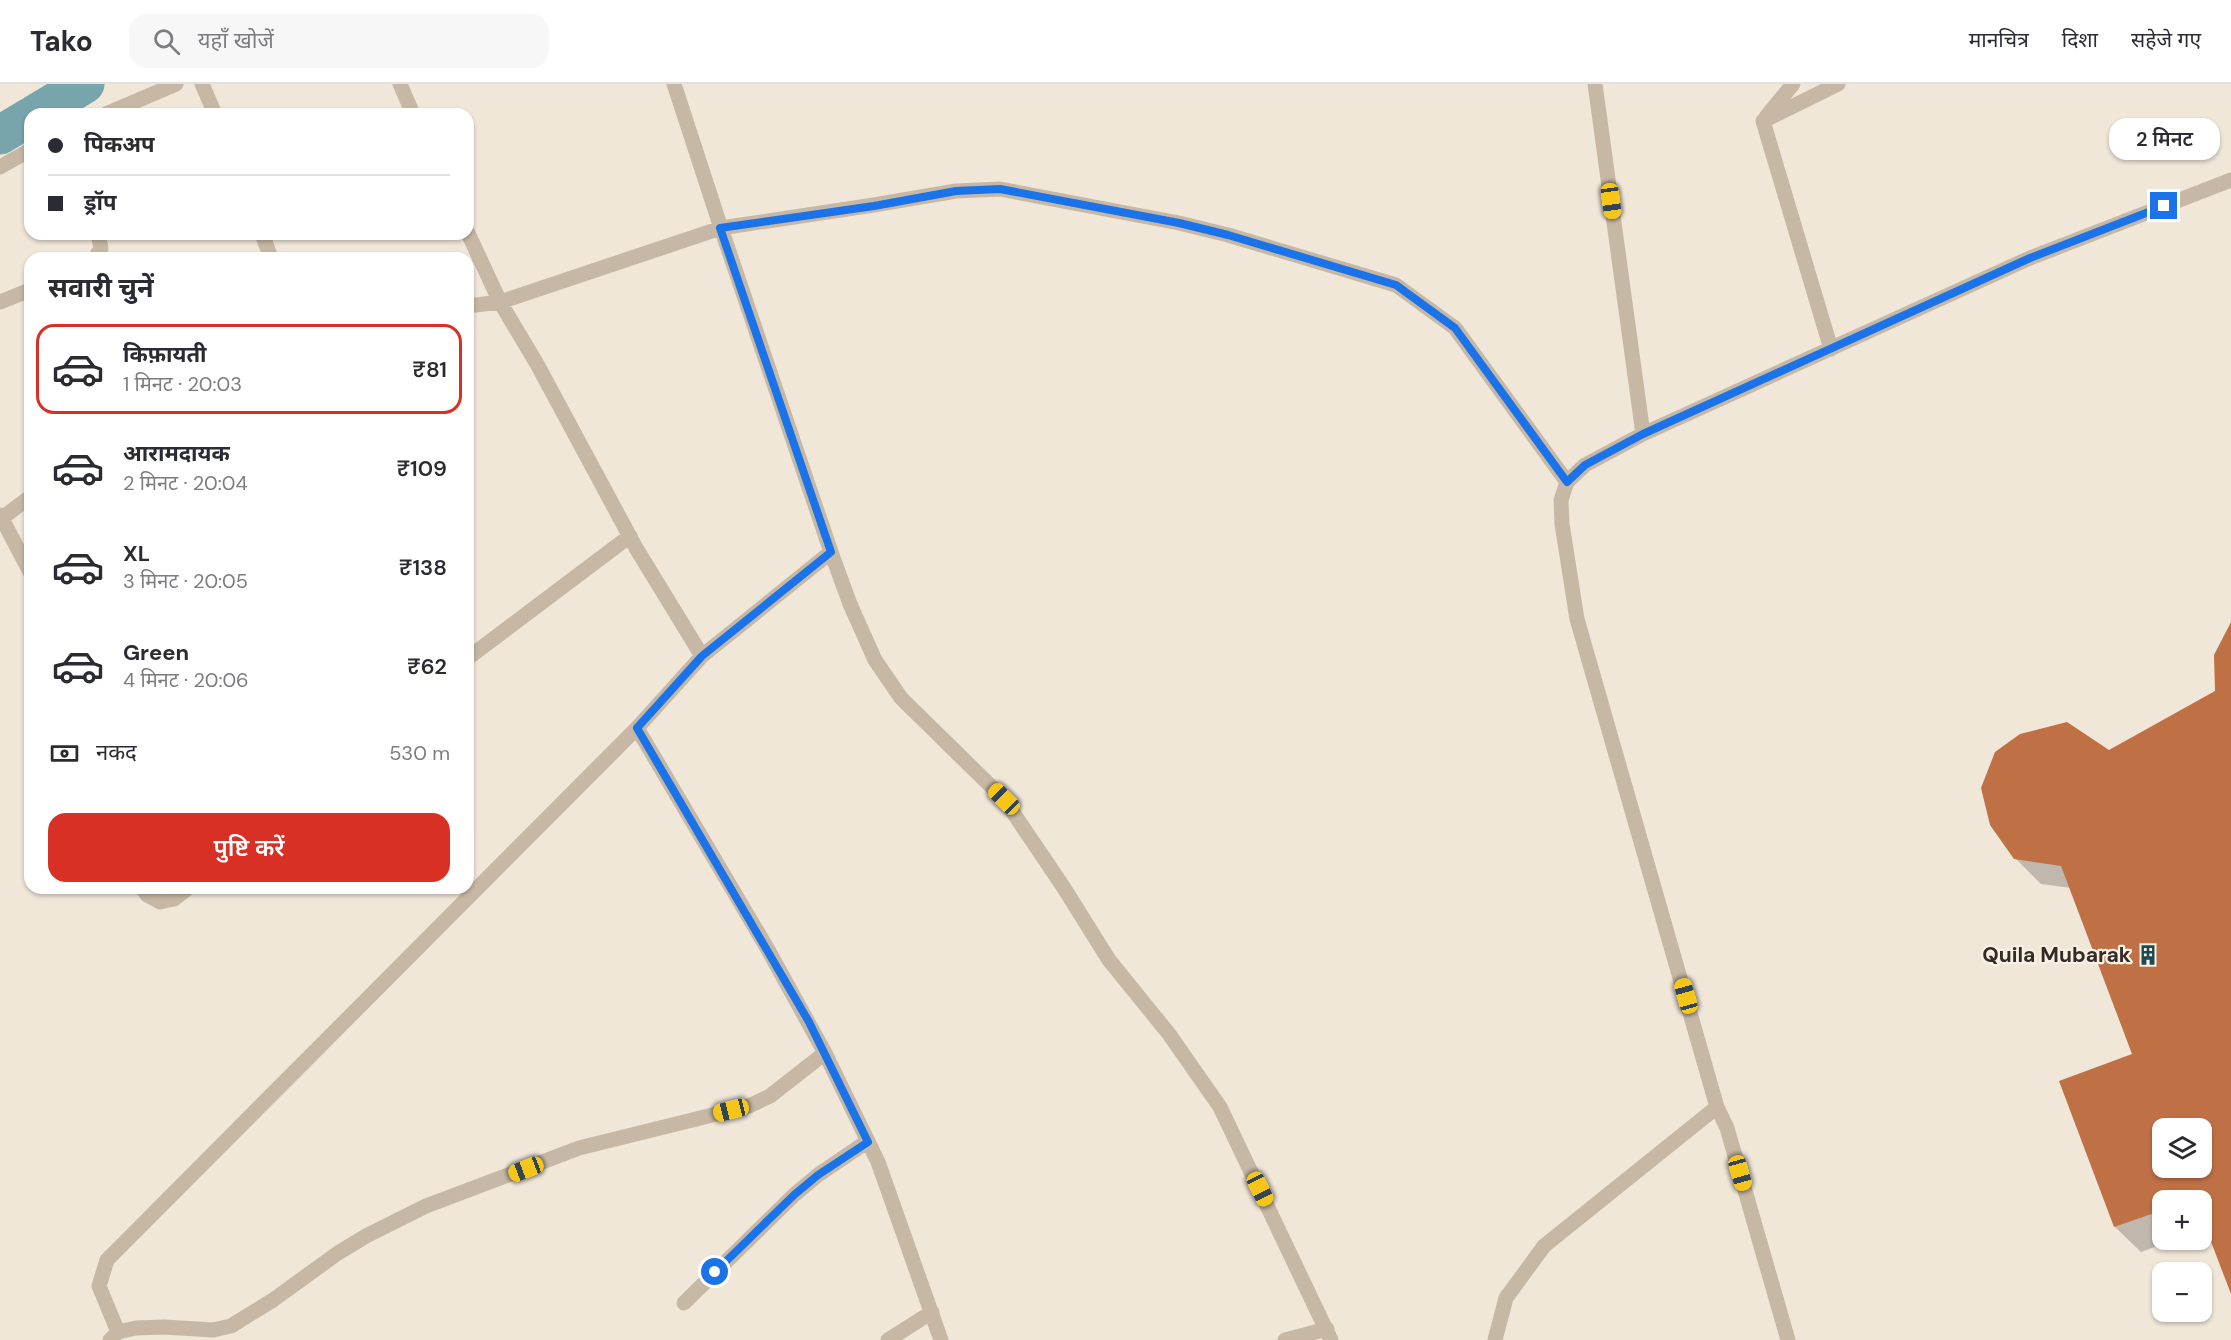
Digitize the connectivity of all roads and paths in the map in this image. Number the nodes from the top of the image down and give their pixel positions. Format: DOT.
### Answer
graph roads {
  1 [pos="176,84"];
  2 [pos="202,84"];
  3 [pos="674,84"];
  4 [pos="1595,84"];
  5 [pos="1793,84"];
  6 [pos="1838,84"];
  7 [pos="406,87"];
  8 [pos="120,108"];
  9 [pos="212,108"];
  10 [pos="411,108"];
  11 [pos="1763,121"];
  12 [pos="24,153"];
  13 [pos="0,167"];
  14 [pos="2231,180"];
  15 [pos="720,228"];
  16 [pos="471,240"];
  17 [pos="24,292"];
  18 [pos="0,302"];
  19 [pos="500,302"];
  20 [pos="474,305"];
  21 [pos="1831,349"];
  22 [pos="1643,434"];
  23 [pos="1567,482"];
  24 [pos="24,500"];
  25 [pos="1,517"];
  26 [pos="630,536"];
  27 [pos="831,552"];
  28 [pos="24,561"];
  29 [pos="474,653"];
  30 [pos="702,656"];
  31 [pos="637,728"];
  32 [pos="474,892"];
  33 [pos="146,894"];
  34 [pos="180,894"];
  35 [pos="472,894"];
  36 [pos="825,1053"];
  37 [pos="1718,1107"];
  38 [pos="868,1142"];
  39 [pos="684,1303"];
  40 [pos="932,1312"];
  41 [pos="1329,1334"];
  42 [pos="213,1335"];
  43 [pos="114,1336"];
  44 [pos="888,1340"];
  45 [pos="941,1340"];
  46 [pos="1285,1340"];
  47 [pos="1495,1340"];
  48 [pos="1788,1340"];
  1 -- 8 [label="street"];
  2 -- 9 [label="street"];
  3 -- 15 [label="street"];
  4 -- 22 [label="street"];
  5 -- 11 [label="street"];
  6 -- 11 [label="street"];
  7 -- 10 [label="street"];
  11 -- 21 [label="street"];
  12 -- 13 [label="street"];
  14 -- 21 [label="street"];
  15 -- 19 [label="street"];
  15 -- 23 [label="street"];
  15 -- 27 [label="street"];
  16 -- 19 [label="street"];
  17 -- 18 [label="street"];
  19 -- 20 [label="street"];
  19 -- 26 [label="street"];
  21 -- 22 [label="street"];
  22 -- 23 [label="street"];
  23 -- 37 [label="street"];
  24 -- 25 [label="street"];
  25 -- 28 [label="street"];
  26 -- 29 [label="street"];
  26 -- 30 [label="street"];
  27 -- 30 [label="street"];
  27 -- 41 [label="street"];
  30 -- 31 [label="street"];
  31 -- 32 [label="street"];
  31 -- 36 [label="street"];
  33 -- 34 [label="street"];
  35 -- 43 [label="street"];
  36 -- 38 [label="street"];
  36 -- 42 [label="street"];
  37 -- 47 [label="street"];
  37 -- 48 [label="street"];
  38 -- 39 [label="street"];
  38 -- 40 [label="street"];
  40 -- 44 [label="street"];
  40 -- 45 [label="street"];
  41 -- 46 [label="street"];
  42 -- 43 [label="street"];
}
